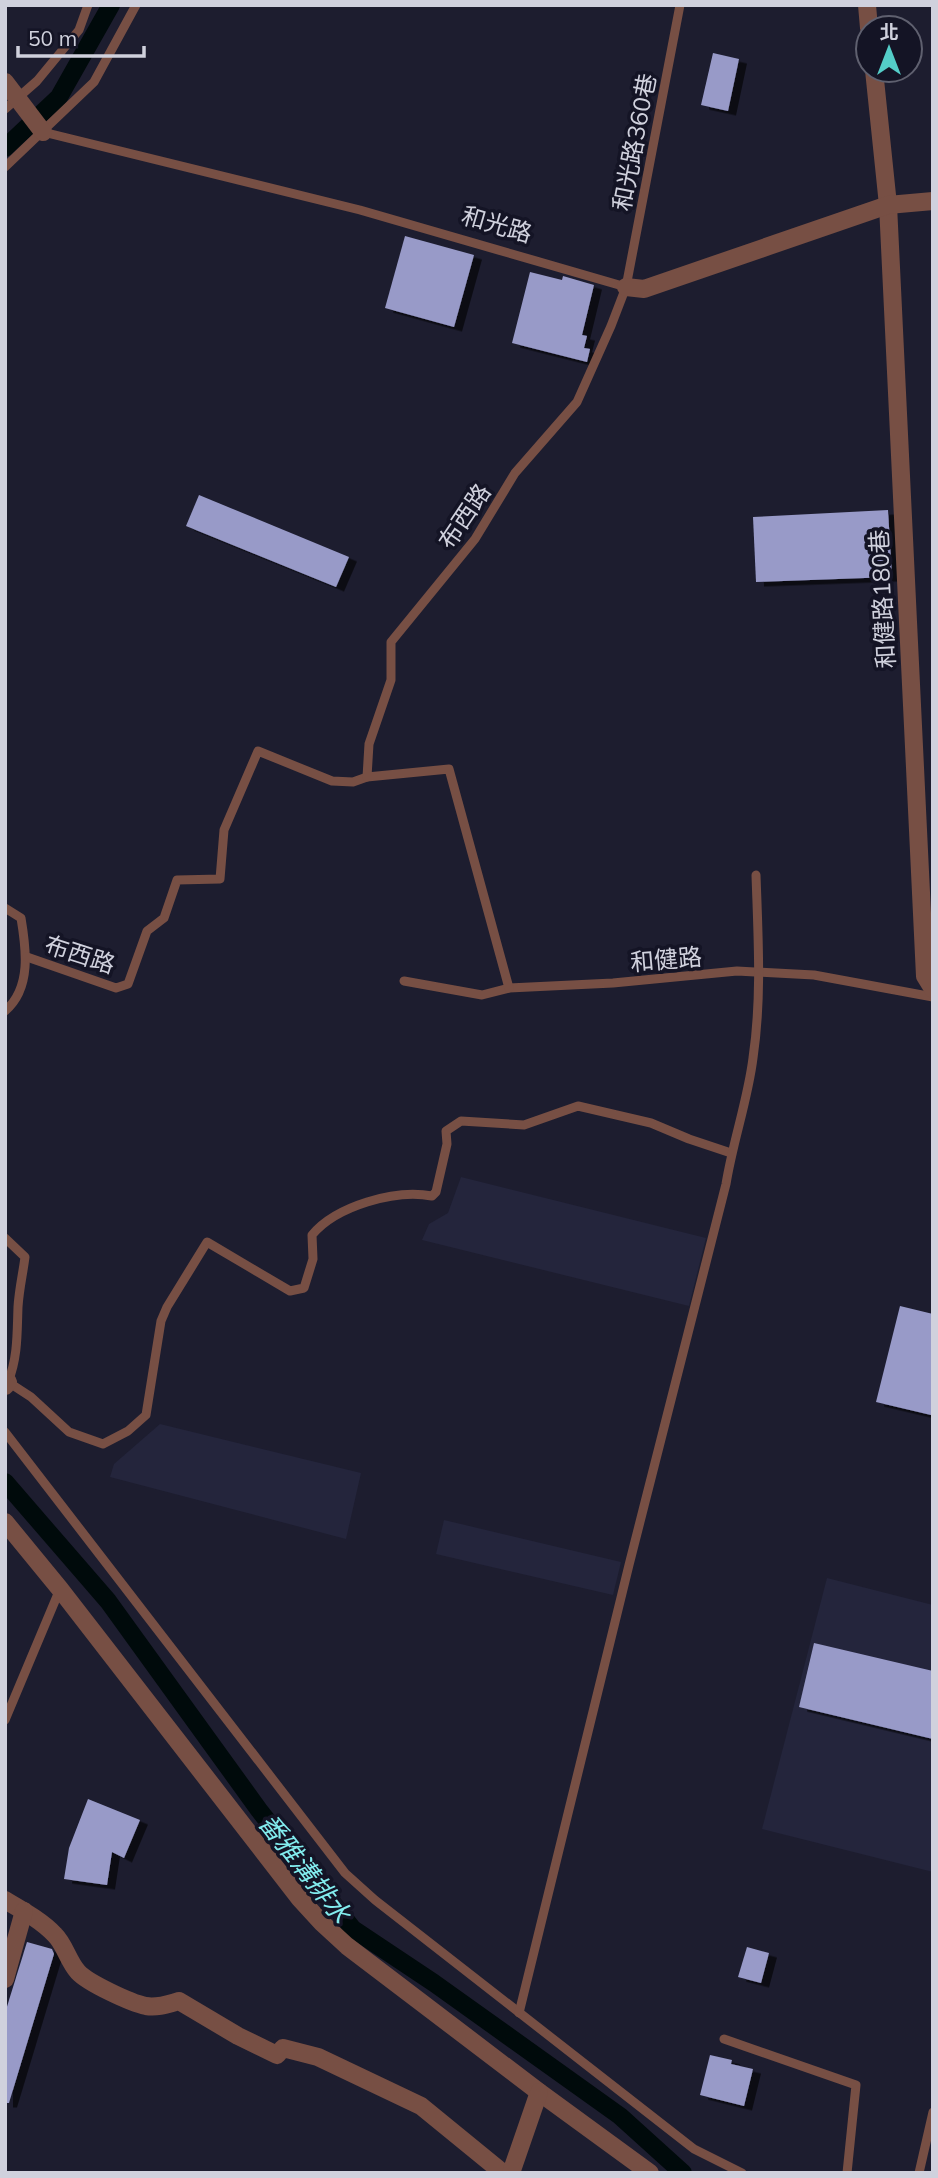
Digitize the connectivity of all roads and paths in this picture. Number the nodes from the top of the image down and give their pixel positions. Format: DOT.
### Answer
graph roads {
  1 [pos="89,5"];
  2 [pos="136,5"];
  3 [pos="680,5"];
  4 [pos="5,82"];
  5 [pos="875,84"];
  6 [pos="11,104"];
  7 [pos="43,132"];
  8 [pos="5,167"];
  9 [pos="933,201"];
  10 [pos="888,205"];
  11 [pos="626,287"];
  12 [pos="368,777"];
  13 [pos="756,875"];
  14 [pos="5,908"];
  15 [pos="27,957"];
  16 [pos="760,972"];
  17 [pos="404,981"];
  18 [pos="509,988"];
  19 [pos="933,989"];
  20 [pos="933,997"];
  21 [pos="5,1011"];
  22 [pos="731,1153"];
  23 [pos="5,1238"];
  24 [pos="7,1384"];
  25 [pos="5,1432"];
  26 [pos="5,1522"];
  27 [pos="60,1588"];
  28 [pos="5,1720"];
  29 [pos="5,1900"];
  30 [pos="24,1912"];
  31 [pos="5,1979"];
  32 [pos="519,2013"];
  33 [pos="724,2039"];
  34 [pos="539,2092"];
  35 [pos="933,2112"];
  36 [pos="503,2173"];
  37 [pos="511,2173"];
  38 [pos="650,2173"];
  39 [pos="743,2173"];
  40 [pos="847,2173"];
  41 [pos="919,2173"];
  1 -- 6 [label="lane"];
  2 -- 7 [label="lane"];
  3 -- 11 [label="lane, 和光路360巷"];
  4 -- 6 [label="street"];
  5 -- 10 [label="street, 和健路180巷"];
  6 -- 7 [label="street"];
  7 -- 8 [label="lane"];
  7 -- 11 [label="lane, 和光路"];
  9 -- 10 [label="street, 和光路"];
  10 -- 11 [label="street, 和光路"];
  10 -- 19 [label="street, 和健路180巷"];
  11 -- 12 [label="lane, 布西路"];
  12 -- 15 [label="lane, 布西路"];
  12 -- 18 [label="lane, 布西路"];
  13 -- 16 [label="lane"];
  14 -- 15 [label="lane, 布西路"];
  15 -- 21 [label="lane, 布西路"];
  16 -- 18 [label="lane, 和健路"];
  16 -- 20 [label="lane, 和健路"];
  16 -- 22 [label="lane"];
  17 -- 18 [label="lane, 和健路"];
  22 -- 24 [label="lane"];
  22 -- 32 [label="lane"];
  23 -- 24 [label="lane"];
  25 -- 32 [label="lane"];
  26 -- 27 [label="street"];
  27 -- 28 [label="lane"];
  27 -- 34 [label="street"];
  29 -- 30 [label="street"];
  30 -- 31 [label="street"];
  30 -- 36 [label="street"];
  32 -- 39 [label="lane"];
  33 -- 40 [label="lane"];
  34 -- 37 [label="street"];
  34 -- 38 [label="street"];
  35 -- 41 [label="lane"];
}
